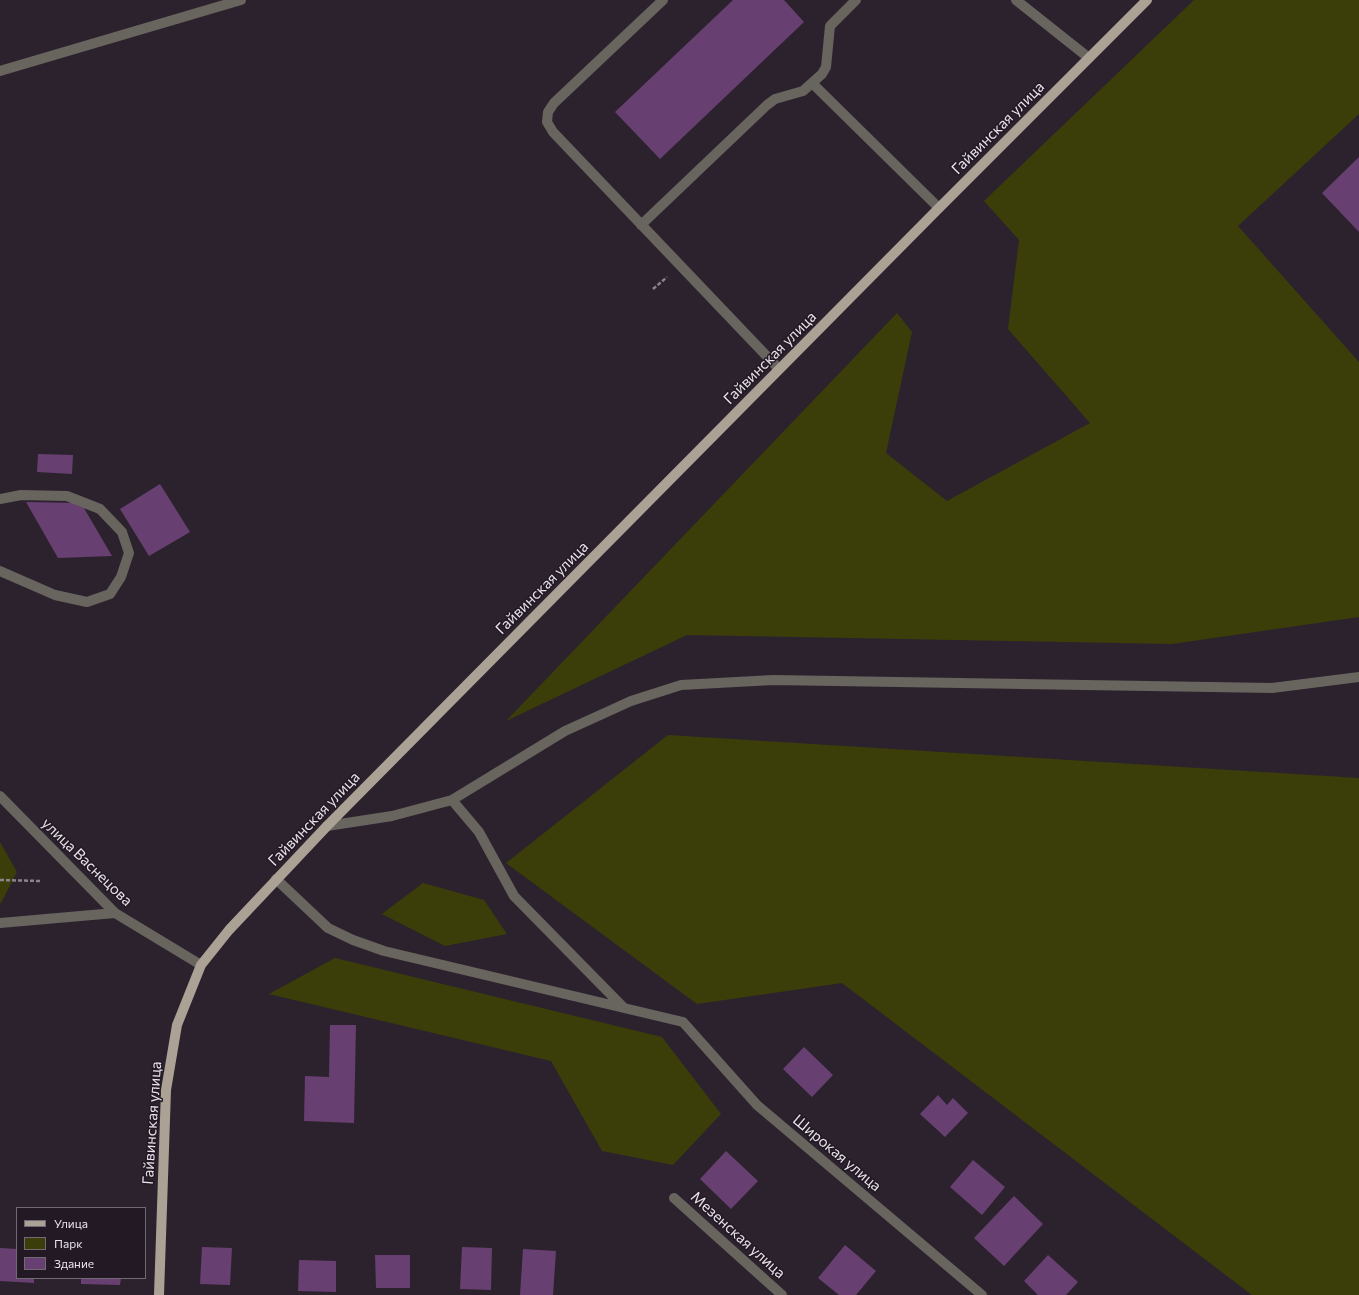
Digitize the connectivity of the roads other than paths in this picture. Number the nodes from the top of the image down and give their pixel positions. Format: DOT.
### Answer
graph roads {
  1 [pos="241,0"];
  2 [pos="663,0"];
  3 [pos="856,0"];
  4 [pos="1016,0"];
  5 [pos="1147,0"];
  6 [pos="1089,58"];
  7 [pos="0,71"];
  8 [pos="812,83"];
  9 [pos="939,208"];
  10 [pos="641,225"];
  11 [pos="779,369"];
  12 [pos="0,499"];
  13 [pos="0,571"];
  14 [pos="1359,677"];
  15 [pos="0,796"];
  16 [pos="452,800"];
  17 [pos="327,826"];
  18 [pos="276,879"];
  19 [pos="115,913"];
  20 [pos="0,923"];
  21 [pos="201,965"];
  22 [pos="624,1008"];
  23 [pos="674,1198"];
  24 [pos="159,1295"];
  25 [pos="782,1295"];
  26 [pos="982,1295"];
  1 -- 7 [label="street"];
  2 -- 10 [label="street"];
  3 -- 8 [label="street"];
  4 -- 6 [label="street"];
  5 -- 6 [label="main road, Гайвинская улица"];
  6 -- 9 [label="main road, Гайвинская улица"];
  8 -- 9 [label="street"];
  8 -- 10 [label="street"];
  9 -- 11 [label="main road, Гайвинская улица"];
  10 -- 11 [label="street"];
  11 -- 17 [label="main road, Гайвинская улица"];
  12 -- 13 [label="street"];
  14 -- 16 [label="street"];
  15 -- 19 [label="street, улица Васнецова"];
  16 -- 17 [label="street"];
  16 -- 22 [label="street"];
  17 -- 18 [label="main road, Гайвинская улица"];
  18 -- 21 [label="main road, Гайвинская улица"];
  18 -- 22 [label="street"];
  19 -- 20 [label="street"];
  19 -- 21 [label="street, улица Васнецова"];
  21 -- 24 [label="main road, Гайвинская улица"];
  22 -- 26 [label="street, Широкая улица"];
  23 -- 25 [label="street, Мезенская улица"];
}
